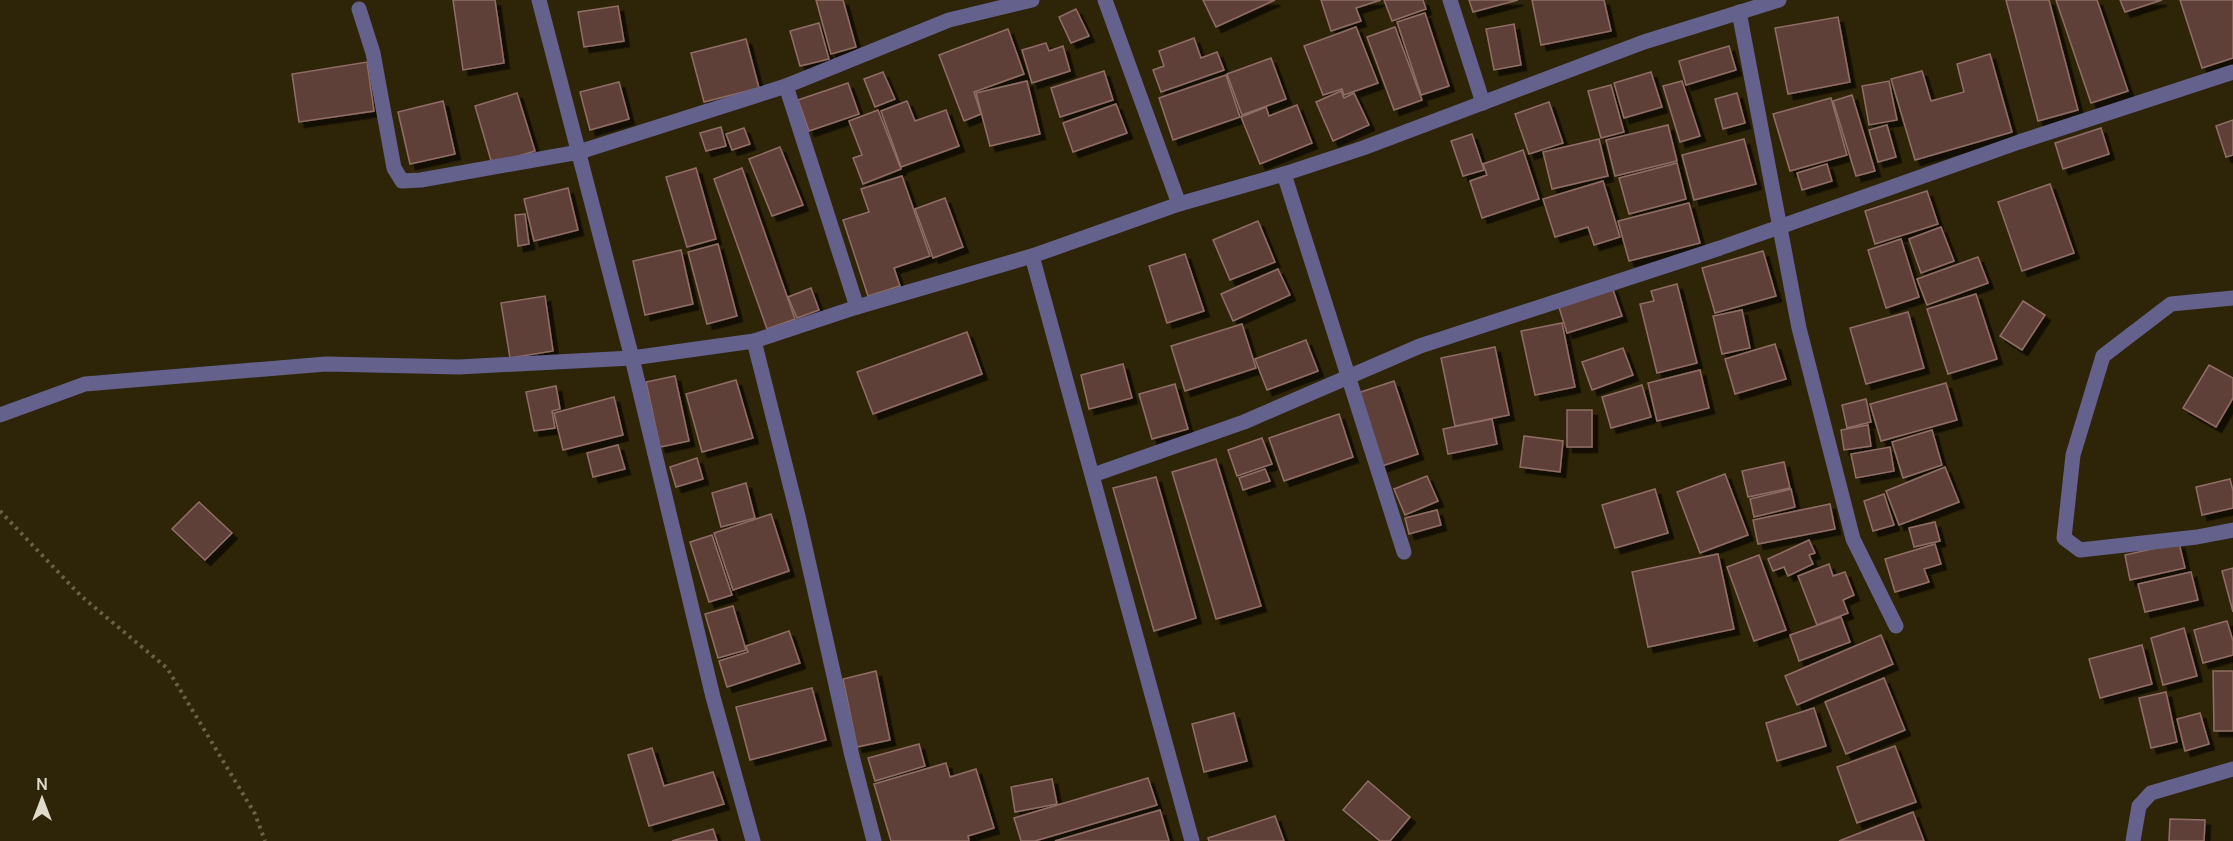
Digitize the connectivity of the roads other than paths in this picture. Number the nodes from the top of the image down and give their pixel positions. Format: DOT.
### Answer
graph roads {
  1 [pos="539,0"];
  2 [pos="1032,0"];
  3 [pos="1105,0"];
  4 [pos="1450,0"];
  5 [pos="1773,1"];
  6 [pos="359,9"];
  7 [pos="1739,12"];
  8 [pos="2233,72"];
  9 [pos="786,86"];
  10 [pos="1483,103"];
  11 [pos="579,152"];
  12 [pos="1284,174"];
  13 [pos="1179,204"];
  14 [pos="1780,226"];
  15 [pos="1032,256"];
  16 [pos="2233,298"];
  17 [pos="857,307"];
  18 [pos="754,341"];
  19 [pos="632,358"];
  20 [pos="1348,377"];
  21 [pos="0,415"];
  22 [pos="1093,475"];
  23 [pos="2233,530"];
  24 [pos="1404,552"];
  25 [pos="1896,626"];
  26 [pos="2233,769"];
  27 [pos="753,841"];
  28 [pos="874,841"];
  29 [pos="1192,841"];
  30 [pos="2133,841"];
  1 -- 11 [label="street"];
  2 -- 9 [label="street"];
  3 -- 13 [label="street"];
  4 -- 10 [label="street"];
  5 -- 7 [label="street"];
  6 -- 11 [label="street"];
  7 -- 10 [label="street"];
  7 -- 14 [label="street"];
  8 -- 14 [label="street"];
  9 -- 11 [label="street"];
  9 -- 17 [label="street"];
  10 -- 12 [label="street"];
  11 -- 19 [label="street"];
  12 -- 13 [label="street"];
  12 -- 20 [label="street"];
  13 -- 15 [label="street"];
  14 -- 20 [label="street"];
  14 -- 25 [label="street"];
  15 -- 17 [label="street"];
  15 -- 22 [label="street"];
  16 -- 23 [label="street"];
  17 -- 18 [label="street"];
  18 -- 19 [label="street"];
  18 -- 28 [label="street"];
  19 -- 21 [label="street"];
  19 -- 27 [label="street"];
  20 -- 22 [label="street"];
  20 -- 24 [label="street"];
  22 -- 29 [label="street"];
  26 -- 30 [label="street"];
}
